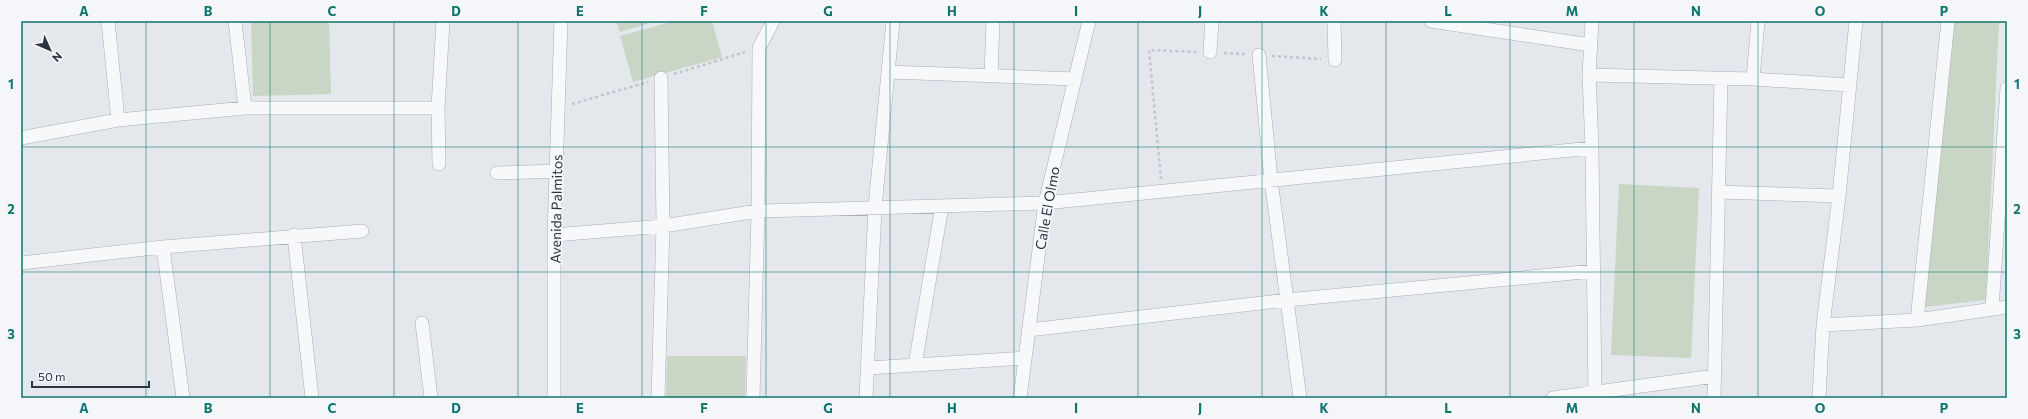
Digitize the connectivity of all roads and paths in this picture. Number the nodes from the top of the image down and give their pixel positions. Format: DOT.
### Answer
graph roads {
  1 [pos="108,21"];
  2 [pos="235,21"];
  3 [pos="444,21"];
  4 [pos="561,21"];
  5 [pos="773,21"];
  6 [pos="893,21"];
  7 [pos="992,21"];
  8 [pos="1090,21"];
  9 [pos="1212,21"];
  10 [pos="1334,21"];
  11 [pos="1431,21"];
  12 [pos="1592,21"];
  13 [pos="1758,21"];
  14 [pos="1856,21"];
  15 [pos="1948,21"];
  16 [pos="1590,45"];
  17 [pos="1210,52"];
  18 [pos="1259,55"];
  19 [pos="1335,60"];
  20 [pos="888,72"];
  21 [pos="1589,75"];
  22 [pos="991,76"];
  23 [pos="662,78"];
  24 [pos="1075,79"];
  25 [pos="1721,79"];
  26 [pos="1753,79"];
  27 [pos="1850,85"];
  28 [pos="2007,88"];
  29 [pos="245,108"];
  30 [pos="438,108"];
  31 [pos="118,120"];
  32 [pos="21,138"];
  33 [pos="1592,148"];
  34 [pos="439,164"];
  35 [pos="557,170"];
  36 [pos="497,173"];
  37 [pos="1271,180"];
  38 [pos="1162,191"];
  39 [pos="1719,192"];
  40 [pos="1839,196"];
  41 [pos="1045,203"];
  42 [pos="942,206"];
  43 [pos="875,207"];
  44 [pos="758,210"];
  45 [pos="663,226"];
  46 [pos="362,231"];
  47 [pos="294,235"];
  48 [pos="554,235"];
  49 [pos="163,247"];
  50 [pos="21,263"];
  51 [pos="1594,271"];
  52 [pos="1287,300"];
  53 [pos="2007,307"];
  54 [pos="1992,309"];
  55 [pos="1917,320"];
  56 [pos="422,323"];
  57 [pos="1823,325"];
  58 [pos="1029,330"];
  59 [pos="1025,358"];
  60 [pos="916,365"];
  61 [pos="868,368"];
  62 [pos="1715,376"];
  63 [pos="1595,395"];
  64 [pos="183,398"];
  65 [pos="312,398"];
  66 [pos="431,398"];
  67 [pos="554,398"];
  68 [pos="658,398"];
  69 [pos="753,398"];
  70 [pos="866,398"];
  71 [pos="1020,398"];
  72 [pos="1300,398"];
  73 [pos="1553,398"];
  74 [pos="1714,398"];
  75 [pos="1819,398"];
  1 -- 31 [label="street"];
  2 -- 29 [label="street"];
  3 -- 30 [label="street"];
  4 -- 35 [label="street, Avenida Palmitos"];
  5 -- 44 [label="street"];
  6 -- 20 [label="street"];
  7 -- 22 [label="street"];
  8 -- 24 [label="street, Calle El Olmo"];
  9 -- 17 [label="street"];
  10 -- 19 [label="street"];
  11 -- 16 [label="street"];
  12 -- 16 [label="street"];
  13 -- 26 [label="street"];
  14 -- 27 [label="street"];
  15 -- 55 [label="street"];
  16 -- 21 [label="street"];
  17 -- 18 [label="path"];
  17 -- 38 [label="path"];
  18 -- 19 [label="path"];
  18 -- 37 [label="street"];
  20 -- 22 [label="street"];
  20 -- 43 [label="street"];
  21 -- 25 [label="street"];
  21 -- 33 [label="street"];
  22 -- 24 [label="street"];
  23 -- 45 [label="street"];
  24 -- 41 [label="street, Calle El Olmo"];
  25 -- 26 [label="street"];
  25 -- 39 [label="street"];
  26 -- 27 [label="street"];
  27 -- 40 [label="street"];
  28 -- 54 [label="street"];
  29 -- 30 [label="street"];
  29 -- 31 [label="street"];
  30 -- 34 [label="street"];
  31 -- 32 [label="street"];
  33 -- 37 [label="street"];
  33 -- 51 [label="street"];
  35 -- 36 [label="street"];
  35 -- 48 [label="street, Avenida Palmitos"];
  37 -- 38 [label="street"];
  37 -- 52 [label="street"];
  38 -- 41 [label="street"];
  39 -- 40 [label="street"];
  39 -- 62 [label="street"];
  40 -- 57 [label="street"];
  41 -- 42 [label="street"];
  41 -- 58 [label="street, Calle El Olmo"];
  42 -- 43 [label="street"];
  42 -- 60 [label="street"];
  43 -- 44 [label="street"];
  43 -- 61 [label="street"];
  44 -- 45 [label="street"];
  44 -- 69 [label="street"];
  45 -- 48 [label="street"];
  45 -- 68 [label="street"];
  46 -- 47 [label="street"];
  47 -- 49 [label="street"];
  47 -- 65 [label="street"];
  48 -- 67 [label="street, Avenida Palmitos"];
  49 -- 50 [label="street"];
  49 -- 64 [label="street"];
  51 -- 52 [label="street"];
  51 -- 63 [label="street"];
  52 -- 58 [label="street"];
  52 -- 72 [label="street"];
  53 -- 54 [label="street"];
  54 -- 55 [label="street"];
  55 -- 57 [label="street"];
  56 -- 66 [label="street"];
  57 -- 75 [label="street"];
  58 -- 59 [label="street, Calle El Olmo"];
  59 -- 60 [label="street"];
  59 -- 71 [label="street, Calle El Olmo"];
  60 -- 61 [label="street"];
  61 -- 70 [label="street"];
  62 -- 63 [label="street"];
  62 -- 74 [label="street"];
  63 -- 73 [label="street"];
}
